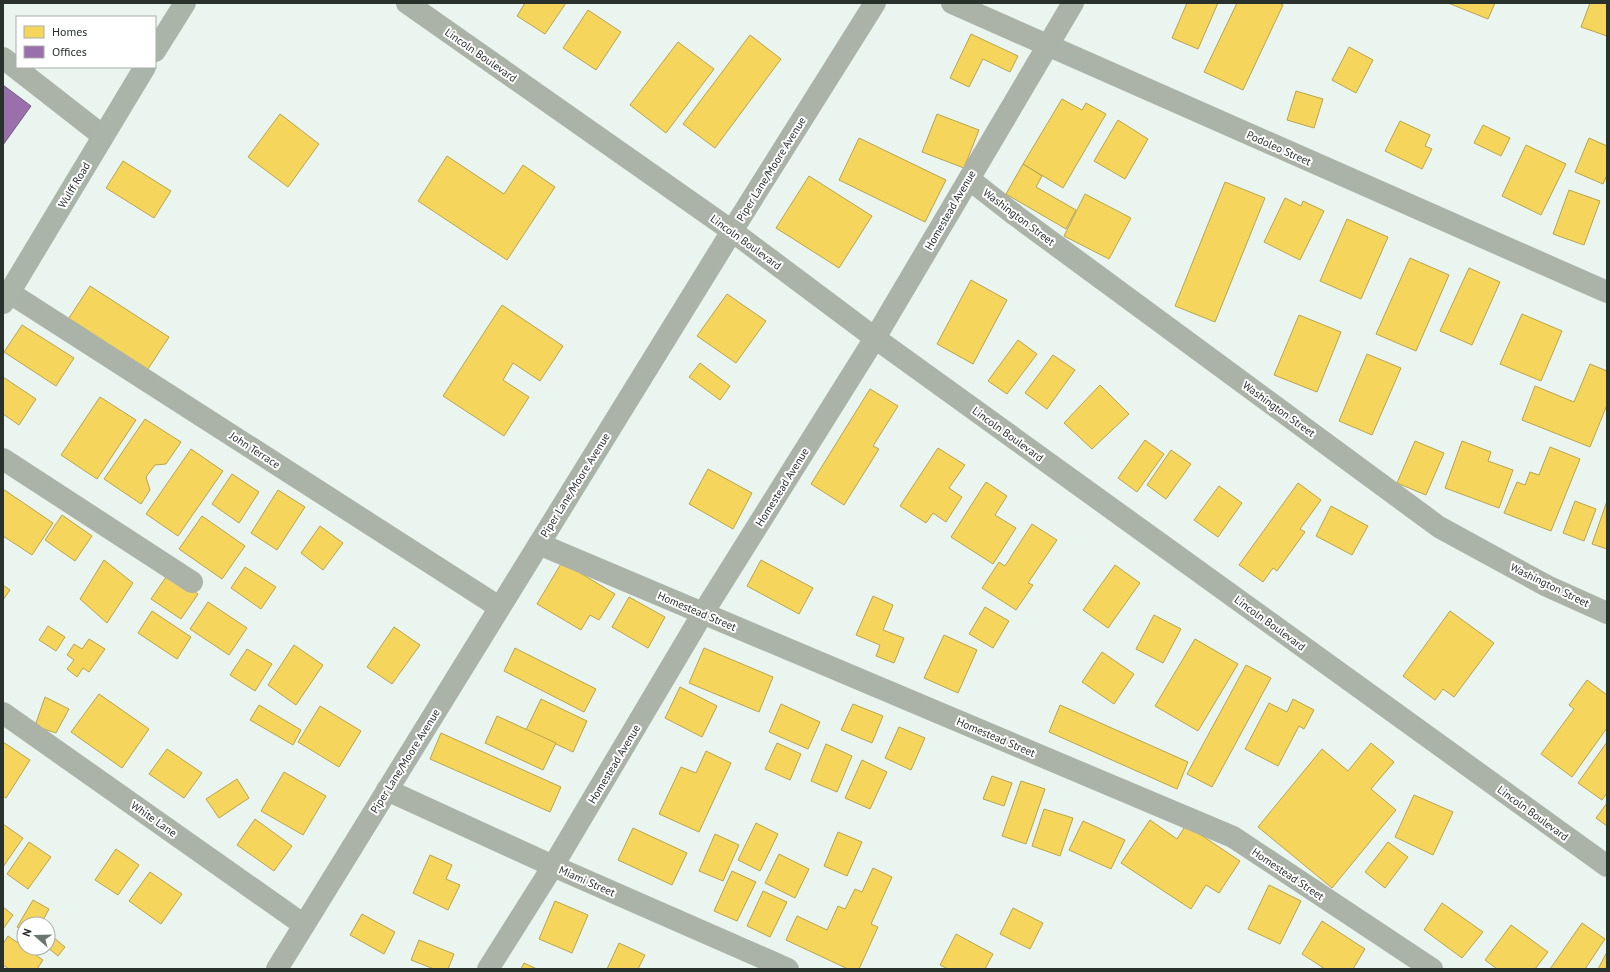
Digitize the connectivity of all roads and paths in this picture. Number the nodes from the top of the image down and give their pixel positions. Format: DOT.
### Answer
graph roads {
  1 [pos="185,3"];
  2 [pos="407,3"];
  3 [pos="876,3"];
  4 [pos="952,3"];
  5 [pos="1073,3"];
  6 [pos="1048,46"];
  7 [pos="156,49"];
  8 [pos="3,58"];
  9 [pos="144,68"];
  10 [pos="103,136"];
  11 [pos="969,179"];
  12 [pos="732,231"];
  13 [pos="1607,292"];
  14 [pos="6,298"];
  15 [pos="875,338"];
  16 [pos="3,459"];
  17 [pos="539,544"];
  18 [pos="192,582"];
  19 [pos="500,607"];
  20 [pos="703,613"];
  21 [pos="1607,613"];
  22 [pos="3,713"];
  23 [pos="387,790"];
  24 [pos="553,866"];
  25 [pos="1607,866"];
  26 [pos="304,925"];
  27 [pos="277,969"];
  28 [pos="488,969"];
  29 [pos="788,969"];
  30 [pos="1432,969"];
  1 -- 7 [label="main road"];
  2 -- 12 [label="street, Lincoln Boulevard"];
  3 -- 12 [label="street, Piper Lane/Moore Avenue"];
  4 -- 6 [label="street, Podoleo Street"];
  5 -- 6 [label="street, Homestead Avenue"];
  6 -- 11 [label="street, Homestead Avenue"];
  6 -- 13 [label="street, Podoleo Street"];
  8 -- 10 [label="street"];
  9 -- 10 [label="main road, Wulff Road"];
  10 -- 14 [label="main road, Wulff Road"];
  11 -- 15 [label="street, Homestead Avenue"];
  11 -- 21 [label="street, Washington Street"];
  12 -- 15 [label="street, Lincoln Boulevard"];
  12 -- 17 [label="street, Piper Lane/Moore Avenue"];
  14 -- 19 [label="street, John Terrace"];
  15 -- 20 [label="street, Homestead Avenue"];
  15 -- 25 [label="street, Lincoln Boulevard"];
  16 -- 18 [label="street"];
  17 -- 19 [label="street, Piper Lane/Moore Avenue"];
  17 -- 20 [label="street, Homestead Street"];
  19 -- 23 [label="street, Piper Lane/Moore Avenue"];
  20 -- 24 [label="street, Homestead Avenue"];
  20 -- 30 [label="street, Homestead Street"];
  22 -- 26 [label="street, White Lane"];
  23 -- 24 [label="street, Miami Street"];
  23 -- 26 [label="street, Piper Lane/Moore Avenue"];
  24 -- 28 [label="street, Homestead Avenue"];
  24 -- 29 [label="street, Miami Street"];
  26 -- 27 [label="street, Piper Lane/Moore Avenue"];
}
